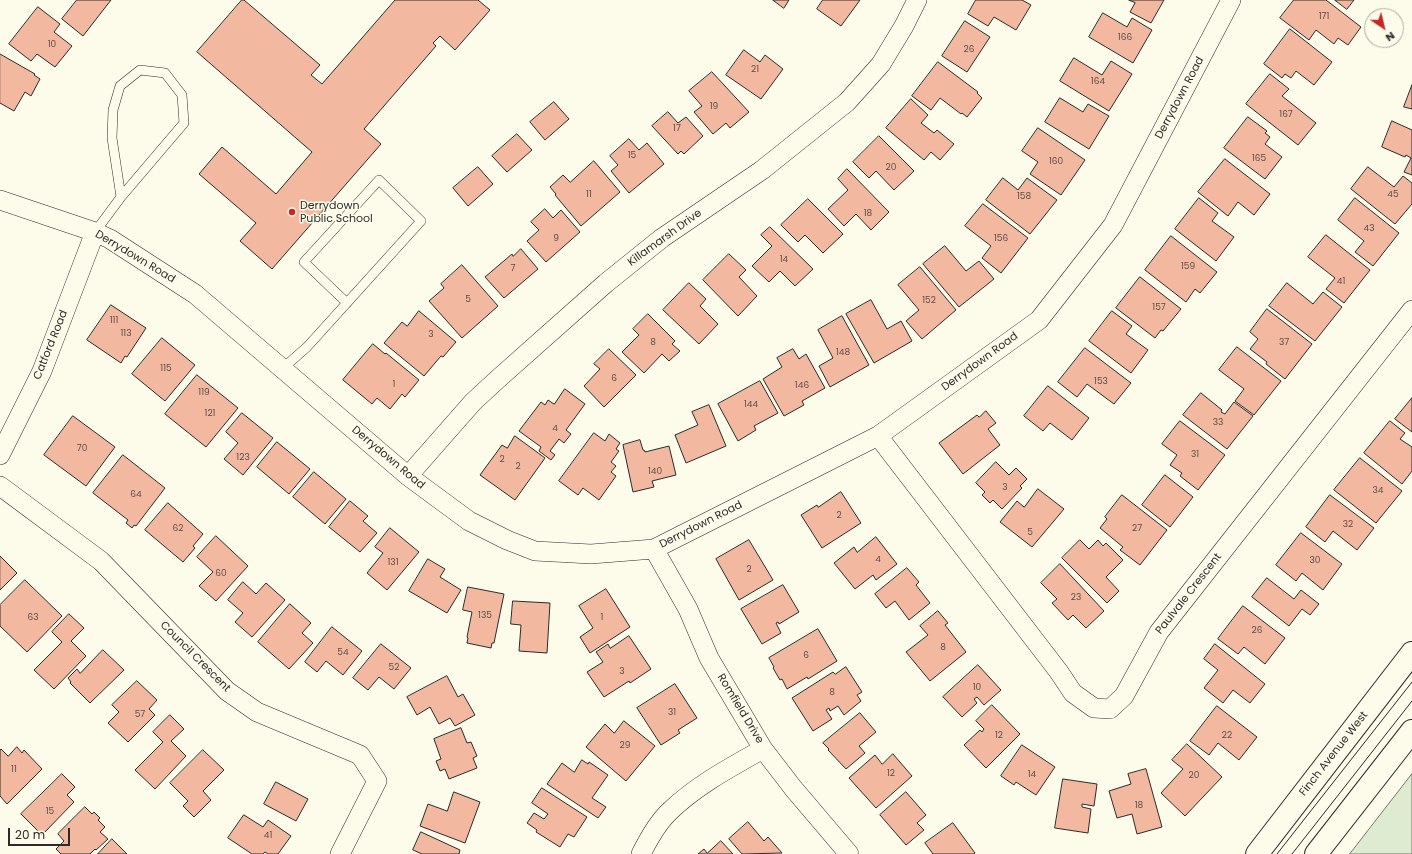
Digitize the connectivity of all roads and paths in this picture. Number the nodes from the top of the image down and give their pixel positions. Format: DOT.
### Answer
graph roads {
  1 [pos="917,0"];
  2 [pos="1231,0"];
  3 [pos="121,198"];
  4 [pos="0,200"];
  5 [pos="95,232"];
  6 [pos="347,303"];
  7 [pos="1412,310"];
  8 [pos="282,369"];
  9 [pos="878,436"];
  10 [pos="0,455"];
  11 [pos="408,476"];
  12 [pos="0,486"];
  13 [pos="654,549"];
  14 [pos="1412,653"];
  15 [pos="1412,731"];
  16 [pos="763,749"];
  17 [pos="340,854"];
  18 [pos="641,854"];
  19 [pos="849,854"];
  20 [pos="1257,854"];
  21 [pos="1316,854"];
  1 -- 11 [label="street, Killamarsh Drive"];
  2 -- 9 [label="street, Derrydown Road"];
  3 -- 3 [label="lane"];
  3 -- 5 [label="lane"];
  4 -- 5 [label="street, Derrydown Road"];
  5 -- 8 [label="street, Derrydown Road"];
  5 -- 10 [label="street, Catford Road"];
  6 -- 6 [label="lane"];
  6 -- 8 [label="lane"];
  7 -- 9 [label="street, Paulvale Crescent"];
  8 -- 11 [label="street, Derrydown Road"];
  9 -- 13 [label="street, Derrydown Road"];
  11 -- 13 [label="street, Derrydown Road"];
  12 -- 17 [label="street, Council Crescent"];
  13 -- 16 [label="street, Romfield Drive"];
  14 -- 20 [label="main road, Finch Avenue West"];
  15 -- 21 [label="main road"];
  16 -- 18 [label="street"];
  16 -- 19 [label="street, Romfield Drive"];
}
